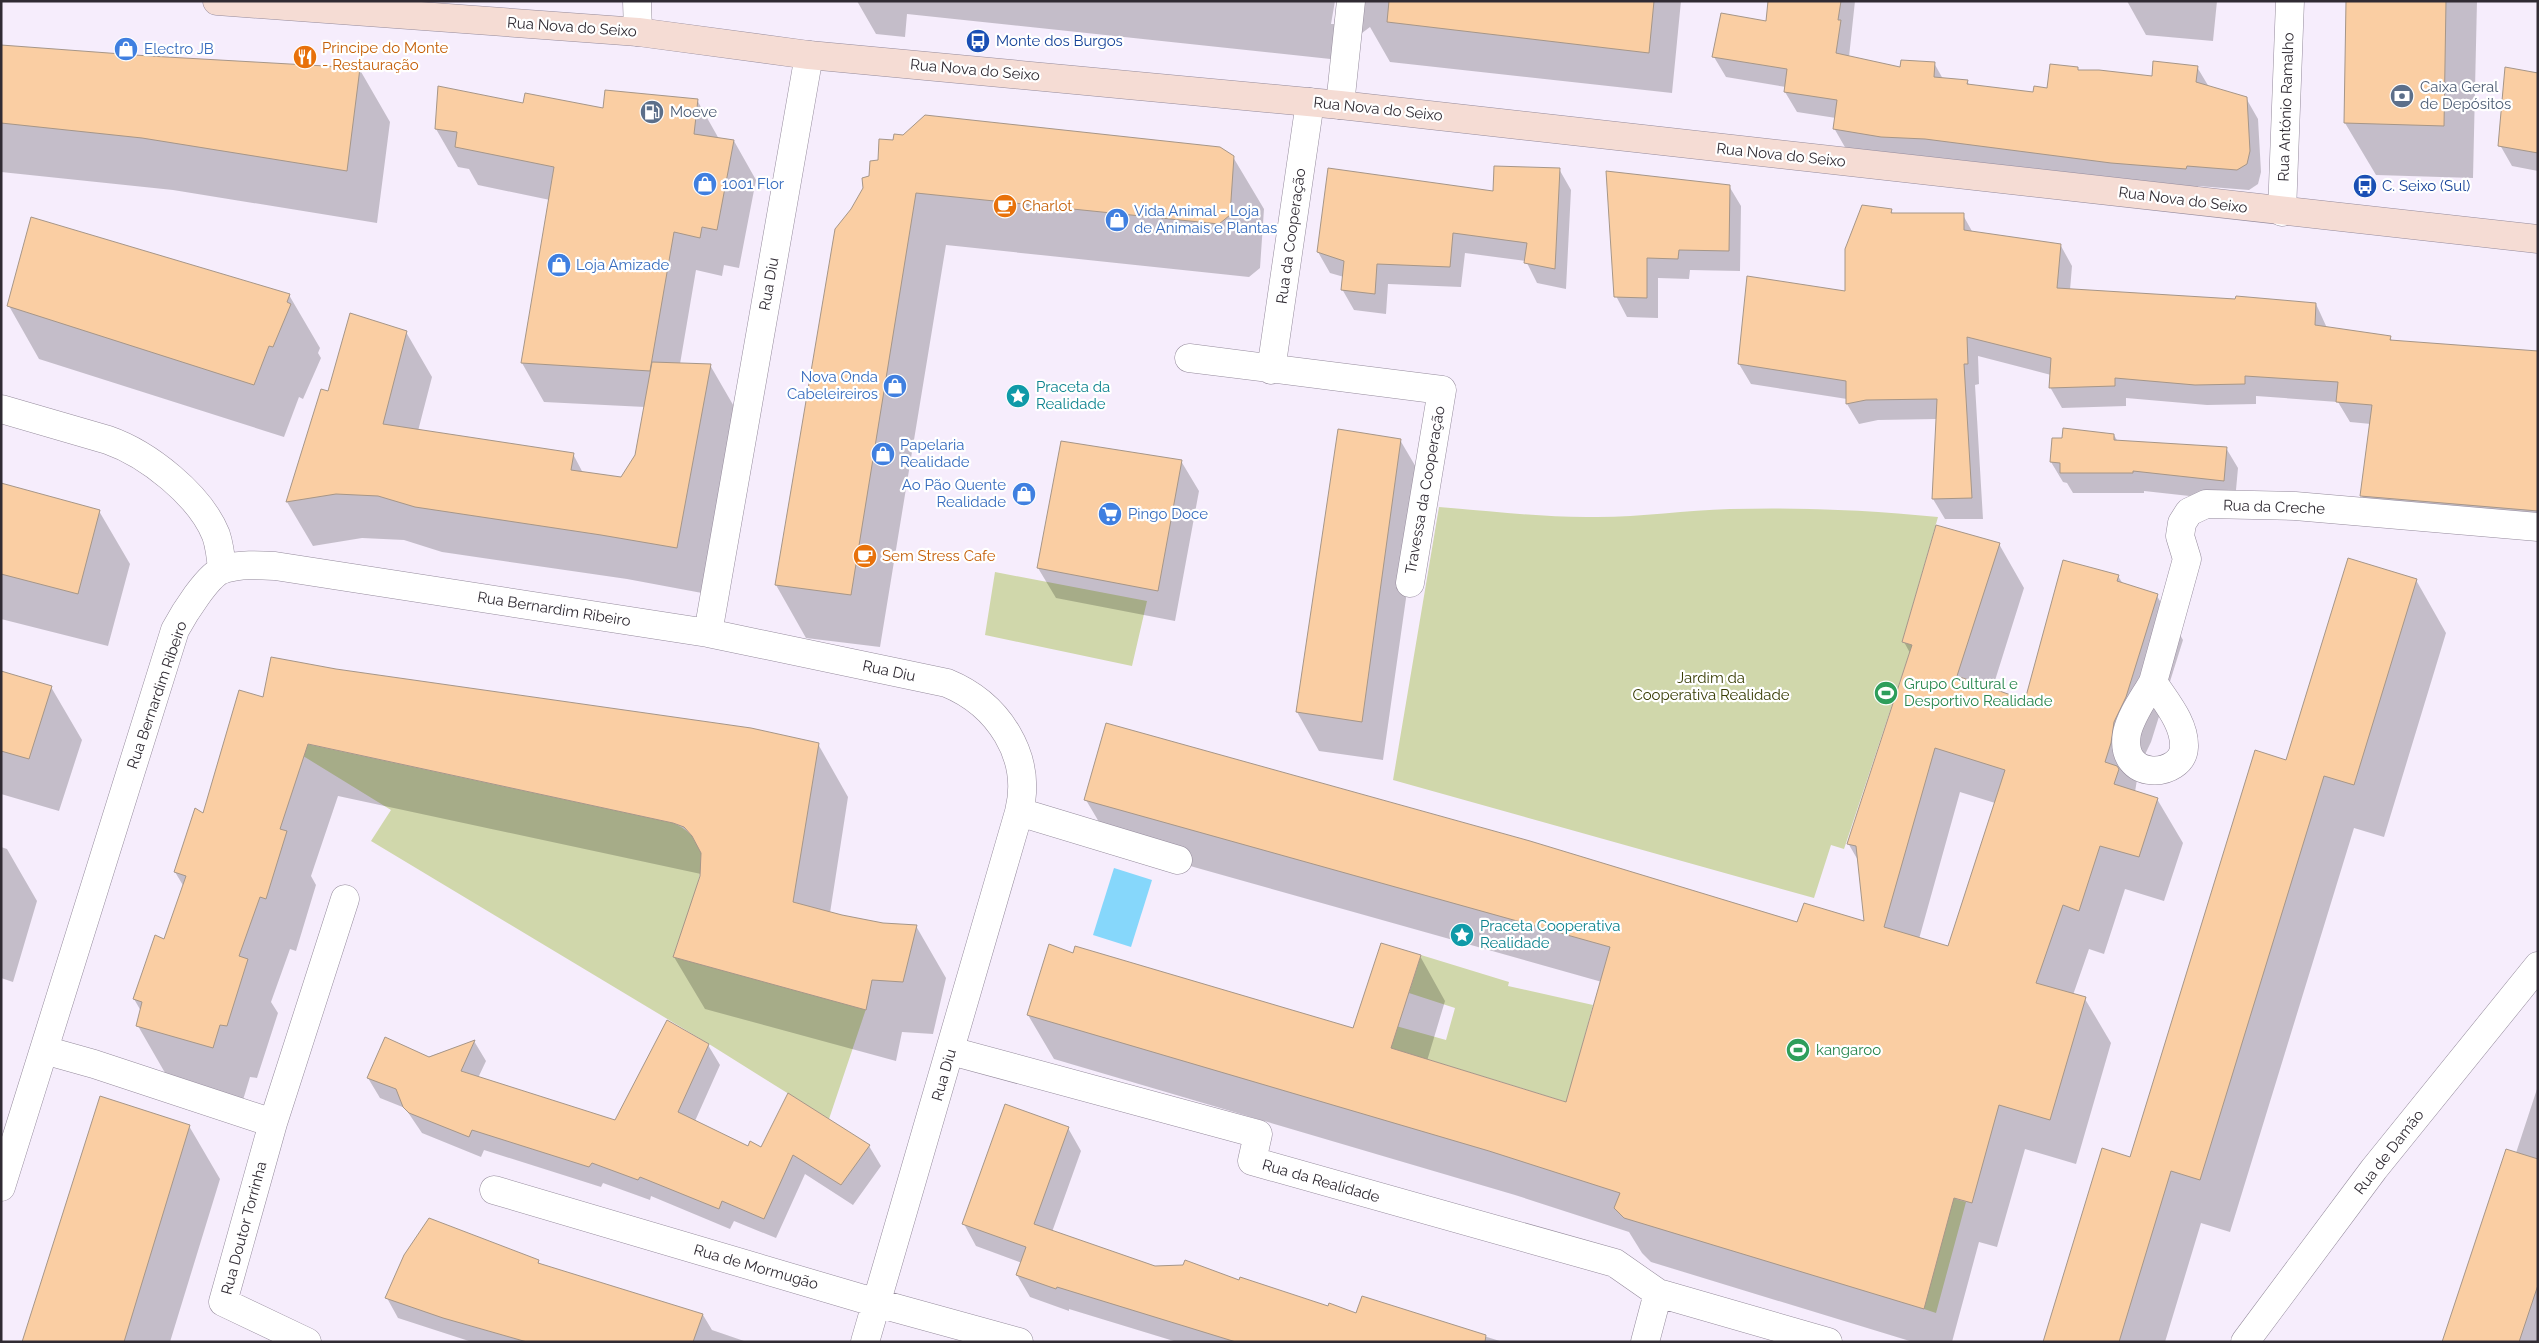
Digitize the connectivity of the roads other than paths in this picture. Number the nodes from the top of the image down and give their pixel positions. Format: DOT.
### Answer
graph roads {
  1 [pos="216,1"];
  2 [pos="637,1"];
  3 [pos="1351,1"];
  4 [pos="2290,1"];
  5 [pos="638,32"];
  6 [pos="809,55"];
  7 [pos="1310,102"];
  8 [pos="1340,105"];
  9 [pos="2282,212"];
  10 [pos="2538,239"];
  11 [pos="1189,358"];
  12 [pos="1271,370"];
  13 [pos="1,409"];
  14 [pos="2538,528"];
  15 [pos="222,570"];
  16 [pos="1410,583"];
  17 [pos="708,633"];
  18 [pos="2153,682"];
  19 [pos="1019,812"];
  20 [pos="1178,860"];
  21 [pos="345,899"];
  22 [pos="2538,966"];
  23 [pos="44,1050"];
  24 [pos="951,1051"];
  25 [pos="273,1123"];
  26 [pos="1,1187"];
  27 [pos="494,1190"];
  28 [pos="1658,1293"];
  29 [pos="877,1303"];
  30 [pos="307,1342"];
  31 [pos="865,1342"];
  32 [pos="1019,1342"];
  33 [pos="1644,1342"];
  34 [pos="1828,1342"];
  35 [pos="2245,1342"];
  1 -- 5 [label="main road, Rua Nova do Seixo"];
  2 -- 5 [label="street"];
  3 -- 8 [label="street"];
  4 -- 9 [label="street, Rua António Ramalho"];
  5 -- 6 [label="main road, Rua Nova do Seixo"];
  6 -- 7 [label="main road, Rua Nova do Seixo"];
  6 -- 17 [label="street, Rua Diu"];
  7 -- 8 [label="main road, Rua Nova do Seixo"];
  7 -- 12 [label="street, Rua da Cooperação"];
  8 -- 9 [label="main road, Rua Nova do Seixo"];
  9 -- 10 [label="main road, Rua Nova do Seixo"];
  11 -- 12 [label="street"];
  12 -- 16 [label="street, Travessa da Cooperação"];
  13 -- 15 [label="street"];
  14 -- 18 [label="street, Rua da Creche"];
  15 -- 17 [label="street, Rua Bernardim Ribeiro"];
  15 -- 23 [label="street, Rua Bernardim Ribeiro"];
  17 -- 19 [label="street, Rua Diu"];
  19 -- 20 [label="street"];
  19 -- 24 [label="street, Rua Diu"];
  21 -- 25 [label="street, Rua Doutor Torrinha"];
  22 -- 35 [label="street, Rua de Damão"];
  23 -- 25 [label="street"];
  23 -- 26 [label="street, Rua Bernardim Ribeiro"];
  24 -- 28 [label="street, Rua da Realidade"];
  24 -- 29 [label="street, Rua Diu"];
  25 -- 30 [label="street, Rua Doutor Torrinha"];
  27 -- 29 [label="street, Rua de Mormugão"];
  28 -- 33 [label="street"];
  28 -- 34 [label="street, Rua da Realidade"];
  29 -- 31 [label="street, Rua Diu"];
  29 -- 32 [label="street, Rua de Mormugão"];
}
